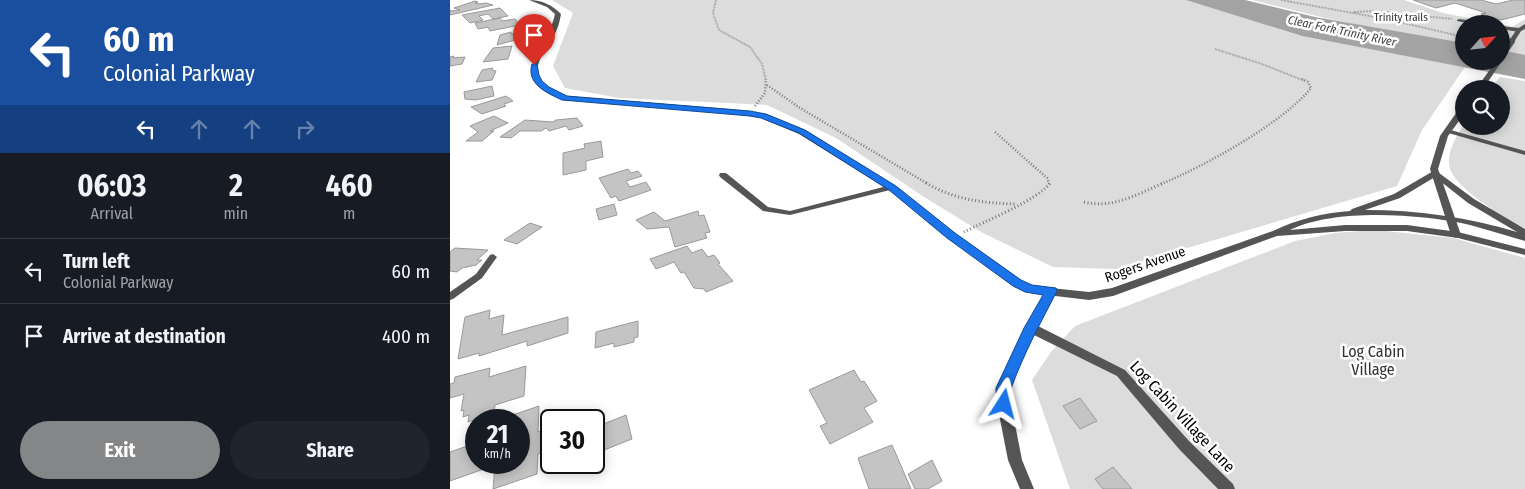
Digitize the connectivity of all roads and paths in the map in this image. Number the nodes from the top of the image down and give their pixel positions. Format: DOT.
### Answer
graph roads {
  1 [pos="532,0"];
  2 [pos="716,0"];
  3 [pos="1281,0"];
  4 [pos="1346,13"];
  5 [pos="1455,20"];
  6 [pos="1525,26"];
  7 [pos="1510,28"];
  8 [pos="1519,30"];
  9 [pos="1455,35"];
  10 [pos="1510,44"];
  11 [pos="1215,49"];
  12 [pos="767,85"];
  13 [pos="750,113"];
  14 [pos="1455,120"];
  15 [pos="1447,131"];
  16 [pos="995,132"];
  17 [pos="1525,153"];
  18 [pos="1436,173"];
  19 [pos="723,175"];
  20 [pos="891,187"];
  21 [pos="1084,202"];
  22 [pos="1016,204"];
  23 [pos="1342,215"];
  24 [pos="1452,219"];
  25 [pos="1525,232"];
  26 [pos="1276,233"];
  27 [pos="1456,235"];
  28 [pos="955,238"];
  29 [pos="1525,238"];
  30 [pos="1525,252"];
  31 [pos="493,257"];
  32 [pos="1051,291"];
  33 [pos="450,297"];
  34 [pos="1031,328"];
  35 [pos="1027,489"];
  36 [pos="1228,489"];
  1 -- 13 [label="street, Rogers Avenue"];
  2 -- 12 [label="path"];
  3 -- 4 [label="path"];
  4 -- 5 [label="path"];
  4 -- 9 [label="path"];
  6 -- 8 [label="street"];
  7 -- 8 [label="lane"];
  8 -- 10 [label="street, bridge"];
  11 -- 21 [label="path"];
  12 -- 13 [label="path"];
  12 -- 22 [label="path"];
  13 -- 20 [label="street, Rogers Avenue"];
  14 -- 15 [label="street"];
  15 -- 17 [label="lane"];
  15 -- 18 [label="street"];
  16 -- 22 [label="path"];
  18 -- 23 [label="street"];
  18 -- 24 [label="street"];
  18 -- 25 [label="street"];
  19 -- 20 [label="lane"];
  20 -- 28 [label="street, Rogers Avenue"];
  22 -- 28 [label="path"];
  23 -- 24 [label="street, Rogers Avenue"];
  23 -- 26 [label="street, Rogers Avenue"];
  24 -- 27 [label="street"];
  24 -- 29 [label="street, Rogers Avenue"];
  26 -- 27 [label="street, Rogers Avenue"];
  26 -- 32 [label="street, Rogers Avenue"];
  27 -- 30 [label="street, Rogers Avenue"];
  28 -- 32 [label="street, Rogers Avenue"];
  31 -- 33 [label="lane"];
  32 -- 34 [label="street"];
  34 -- 35 [label="street"];
  34 -- 36 [label="street, Log Cabin Village Lane"];
}
